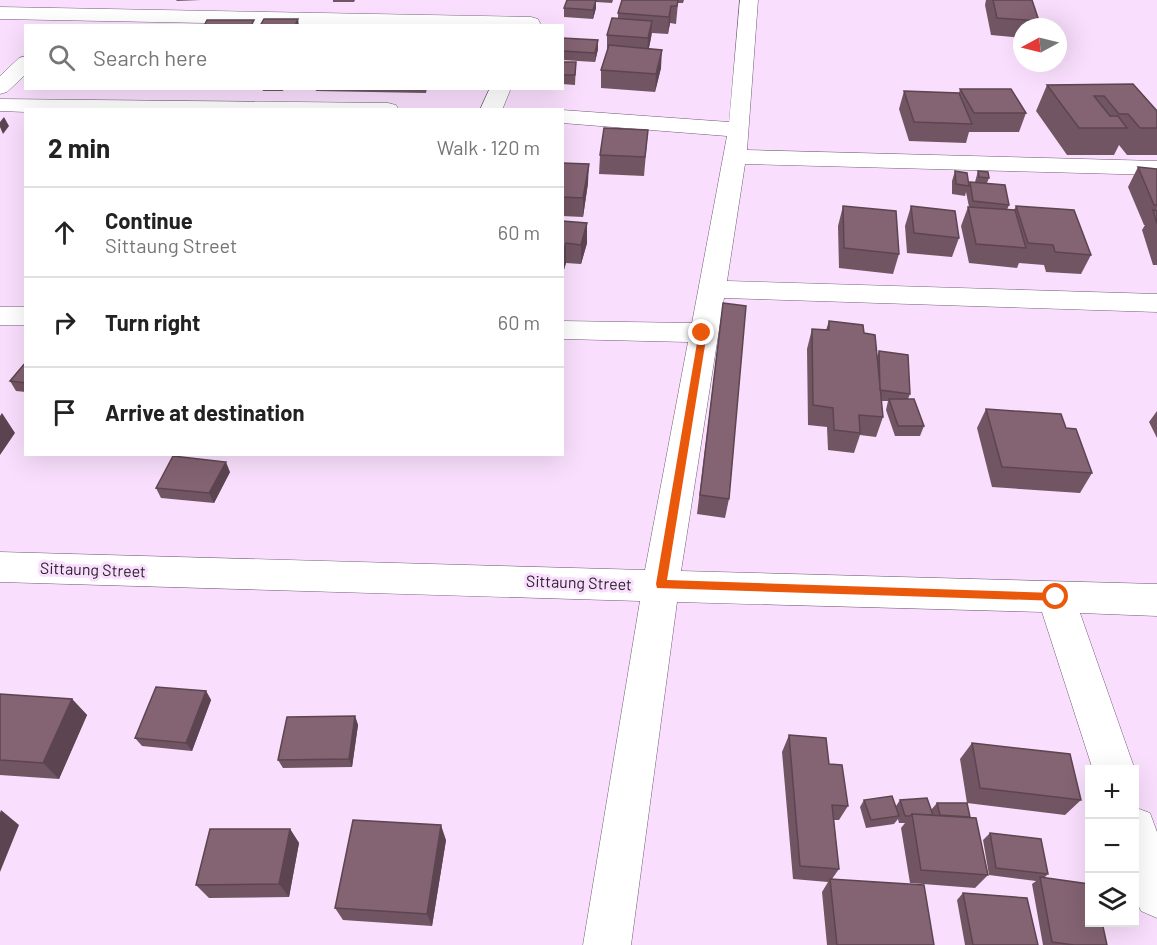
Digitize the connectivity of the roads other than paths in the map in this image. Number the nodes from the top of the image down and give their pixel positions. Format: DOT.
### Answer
graph roads {
  1 [pos="749,0"];
  2 [pos="0,13"];
  3 [pos="73,13"];
  4 [pos="533,19"];
  5 [pos="24,64"];
  6 [pos="0,88"];
  7 [pos="500,90"];
  8 [pos="0,105"];
  9 [pos="233,108"];
  10 [pos="492,108"];
  11 [pos="564,116"];
  12 [pos="736,144"];
  13 [pos="1157,168"];
  14 [pos="711,289"];
  15 [pos="1157,303"];
  16 [pos="0,316"];
  17 [pos="24,316"];
  18 [pos="564,330"];
  19 [pos="702,333"];
  20 [pos="0,567"];
  21 [pos="661,584"];
  22 [pos="1056,597"];
  23 [pos="1157,600"];
  24 [pos="1112,765"];
  25 [pos="1139,843"];
  26 [pos="1157,895"];
  27 [pos="608,945"];
  1 -- 12 [label="street"];
  2 -- 3 [label="street"];
  3 -- 4 [label="street"];
  5 -- 6 [label="street"];
  7 -- 10 [label="street"];
  8 -- 9 [label="street"];
  11 -- 12 [label="street"];
  12 -- 13 [label="street"];
  12 -- 14 [label="street"];
  14 -- 15 [label="street"];
  14 -- 19 [label="street"];
  16 -- 17 [label="street"];
  18 -- 19 [label="street"];
  19 -- 21 [label="street"];
  20 -- 21 [label="street, Sittaung Street"];
  21 -- 22 [label="street, Sittaung Street"];
  21 -- 27 [label="street"];
  22 -- 23 [label="street, Sittaung Street"];
  22 -- 24 [label="street"];
  25 -- 26 [label="street"];
}
